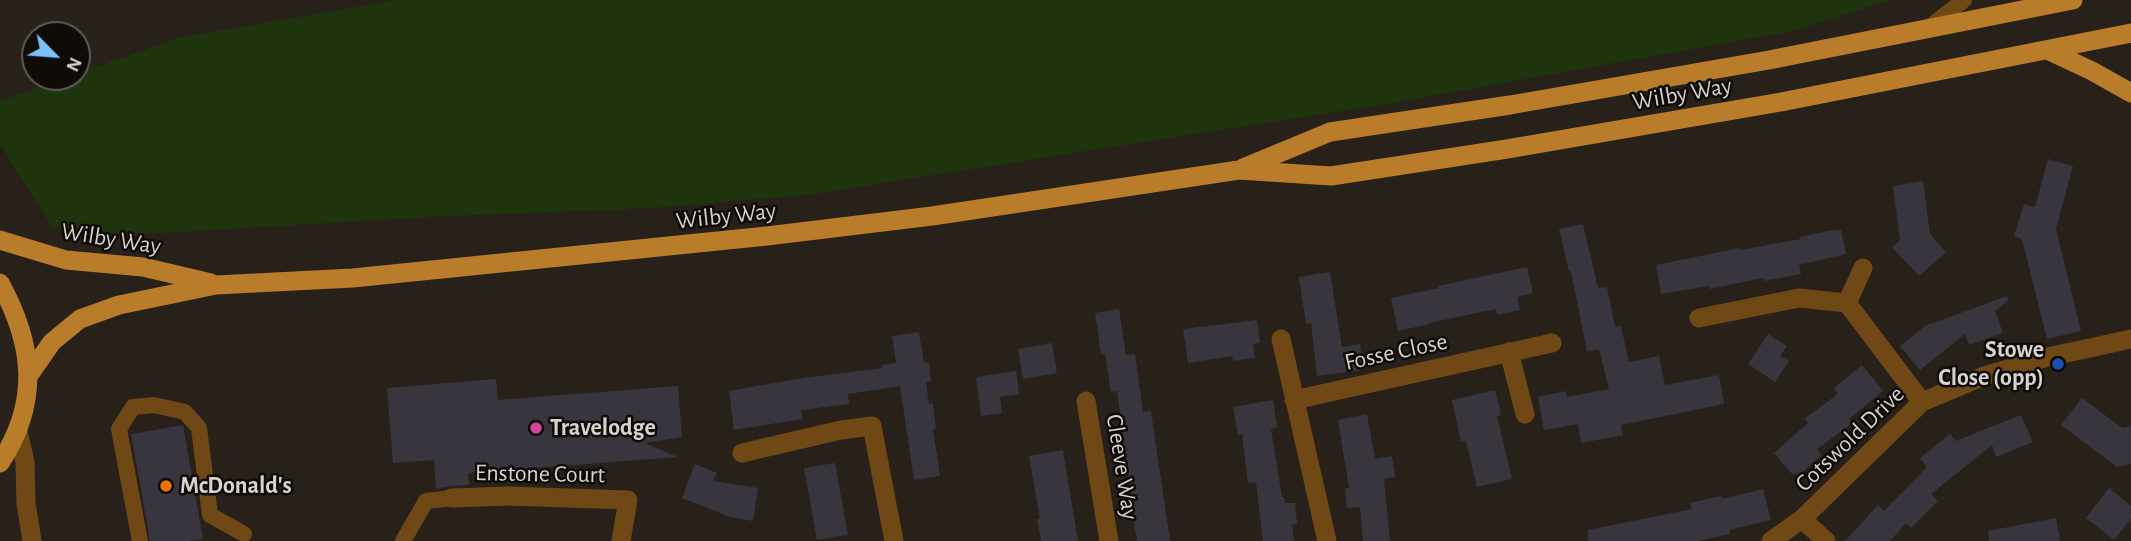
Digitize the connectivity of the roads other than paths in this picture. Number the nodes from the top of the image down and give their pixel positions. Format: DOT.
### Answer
graph roads {
  1 [pos="1964,0"];
  2 [pos="2073,0"];
  3 [pos="1925,30"];
  4 [pos="2131,33"];
  5 [pos="2047,50"];
  6 [pos="2131,93"];
  7 [pos="1239,170"];
  8 [pos="0,240"];
  9 [pos="1863,268"];
  10 [pos="0,283"];
  11 [pos="216,285"];
  12 [pos="1847,303"];
  13 [pos="1699,318"];
  14 [pos="1281,339"];
  15 [pos="2131,339"];
  16 [pos="1552,343"];
  17 [pos="1508,352"];
  18 [pos="29,375"];
  19 [pos="1294,400"];
  20 [pos="1086,401"];
  21 [pos="1922,402"];
  22 [pos="1525,414"];
  23 [pos="18,431"];
  24 [pos="742,453"];
  25 [pos="0,463"];
  26 [pos="452,498"];
  27 [pos="1802,519"];
  28 [pos="244,534"];
  29 [pos="32,541"];
  30 [pos="139,541"];
  31 [pos="403,541"];
  32 [pos="621,541"];
  33 [pos="894,541"];
  34 [pos="1109,541"];
  35 [pos="1327,541"];
  36 [pos="1771,541"];
  37 [pos="1826,541"];
  1 -- 3 [label="lane"];
  2 -- 3 [label="highway, Wilby Way"];
  3 -- 7 [label="highway, Wilby Way"];
  4 -- 5 [label="highway, Wilby Way"];
  5 -- 6 [label="highway"];
  5 -- 7 [label="highway, Wilby Way"];
  7 -- 11 [label="highway, Wilby Way"];
  8 -- 11 [label="highway, Wilby Way"];
  9 -- 12 [label="street"];
  10 -- 18 [label="highway"];
  11 -- 18 [label="highway, Wilby Way"];
  12 -- 13 [label="street"];
  12 -- 21 [label="street"];
  14 -- 19 [label="street"];
  15 -- 21 [label="street, Cotswold Drive"];
  16 -- 17 [label="street, Fosse Close"];
  17 -- 19 [label="street, Fosse Close"];
  17 -- 22 [label="street"];
  18 -- 23 [label="highway"];
  19 -- 35 [label="street"];
  20 -- 34 [label="street, Cleeve Way"];
  21 -- 27 [label="street, Cotswold Drive"];
  23 -- 25 [label="highway"];
  23 -- 29 [label="street"];
  24 -- 33 [label="street"];
  26 -- 31 [label="lane"];
  26 -- 32 [label="street, Enstone Court"];
  27 -- 36 [label="street, Cotswold Drive"];
  27 -- 37 [label="street"];
  28 -- 30 [label="lane"];
}
